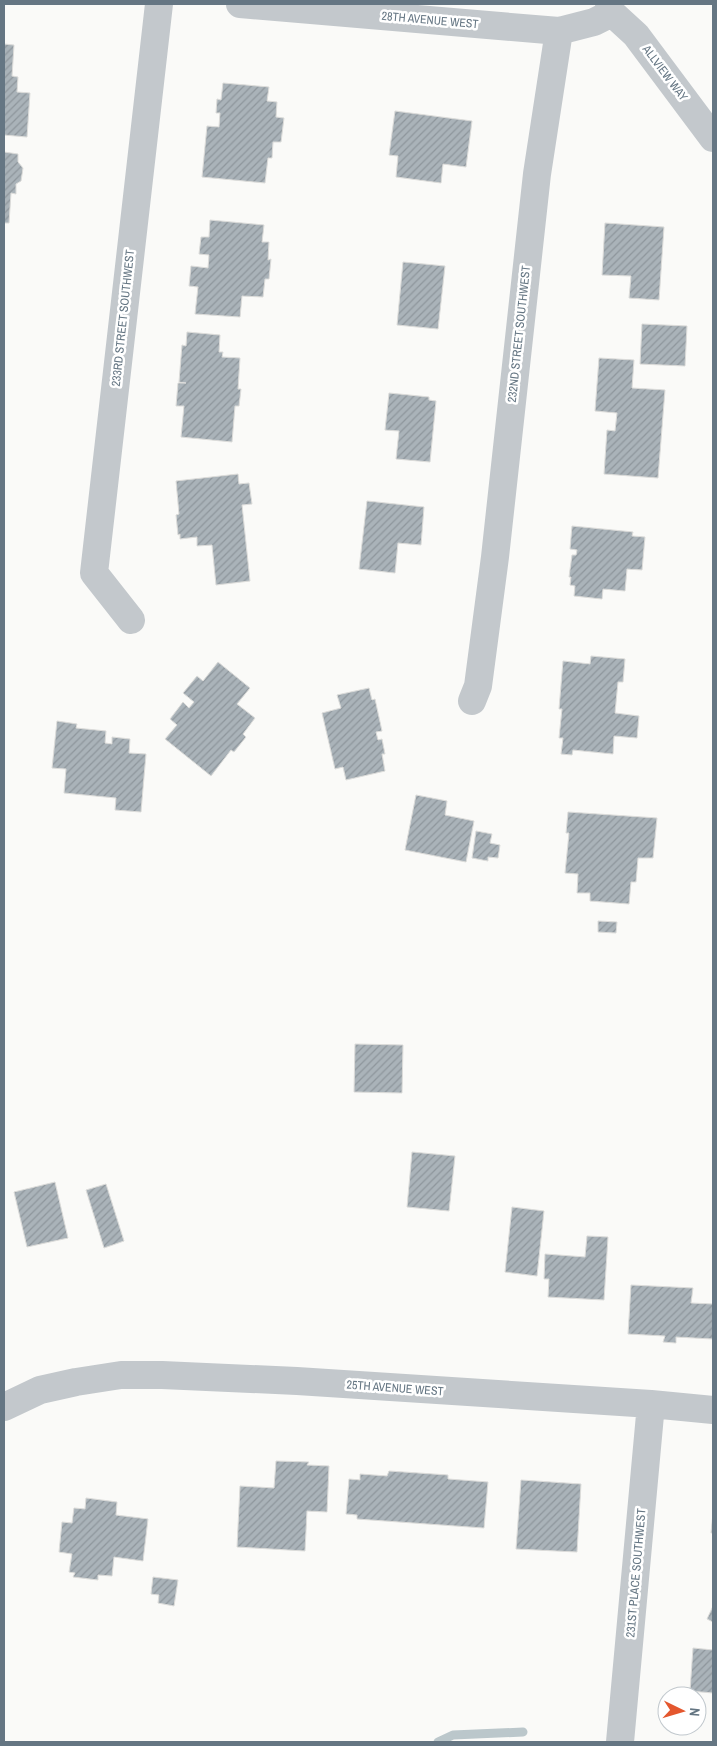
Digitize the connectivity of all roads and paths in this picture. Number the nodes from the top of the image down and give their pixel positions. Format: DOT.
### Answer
graph roads {
  1 [pos="159,4"];
  2 [pos="240,4"];
  3 [pos="611,8"];
  4 [pos="559,31"];
  5 [pos="713,138"];
  6 [pos="131,620"];
  7 [pos="472,701"];
  8 [pos="651,1404"];
  9 [pos="4,1407"];
  10 [pos="713,1410"];
  11 [pos="620,1742"];
  1 -- 6 [label="street, 233RD STREET SOUTHWEST"];
  2 -- 4 [label="street, 28TH AVENUE WEST"];
  3 -- 4 [label="street"];
  3 -- 5 [label="street, ALLVIEW WAY"];
  4 -- 7 [label="street, 232ND STREET SOUTHWEST"];
  8 -- 9 [label="street, 25TH AVENUE WEST"];
  8 -- 10 [label="street, 25TH AVENUE WEST"];
  8 -- 11 [label="street, 231ST PLACE SOUTHWEST"];
}
